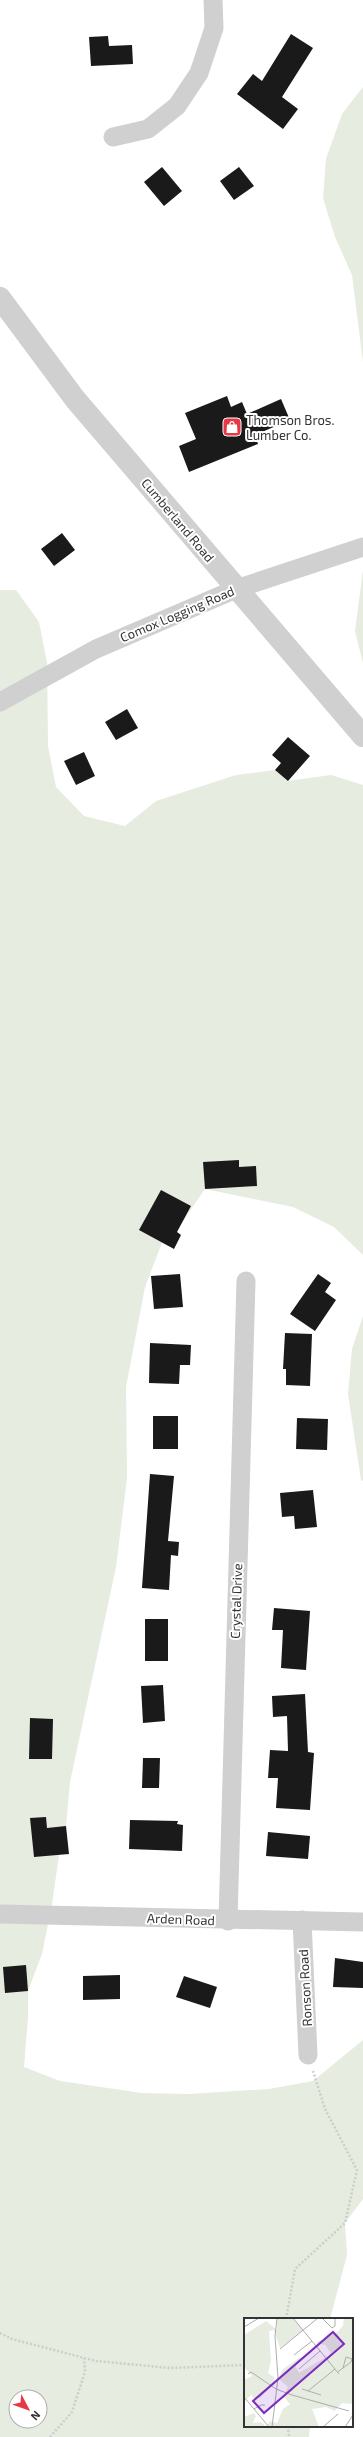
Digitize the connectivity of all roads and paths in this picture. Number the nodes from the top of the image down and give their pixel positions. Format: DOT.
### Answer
graph roads {
  1 [pos="213,0"];
  2 [pos="113,138"];
  3 [pos="0,298"];
  4 [pos="363,547"];
  5 [pos="236,589"];
  6 [pos="0,702"];
  7 [pos="363,736"];
  8 [pos="246,1281"];
  9 [pos="0,1914"];
  10 [pos="302,1920"];
  11 [pos="228,1921"];
  12 [pos="363,1922"];
  13 [pos="308,2055"];
  14 [pos="286,2318"];
  15 [pos="0,2333"];
  16 [pos="84,2358"];
  17 [pos="244,2365"];
  18 [pos="288,2427"];
  19 [pos="50,2437"];
  20 [pos="289,2437"];
  1 -- 2 [label="street"];
  3 -- 5 [label="street, Cumberland Road"];
  4 -- 5 [label="street, Comox Logging Road"];
  5 -- 6 [label="street, Comox Logging Road"];
  5 -- 7 [label="street, Cumberland Road"];
  8 -- 11 [label="street, Crystal Drive"];
  9 -- 11 [label="street, Arden Road"];
  10 -- 11 [label="street, Arden Road"];
  10 -- 12 [label="street, Arden Road"];
  10 -- 13 [label="street, Ronson Road"];
  13 -- 14 [label="path"];
  15 -- 16 [label="path"];
  16 -- 17 [label="path"];
  16 -- 19 [label="path"];
  18 -- 20 [label="path"];
}
